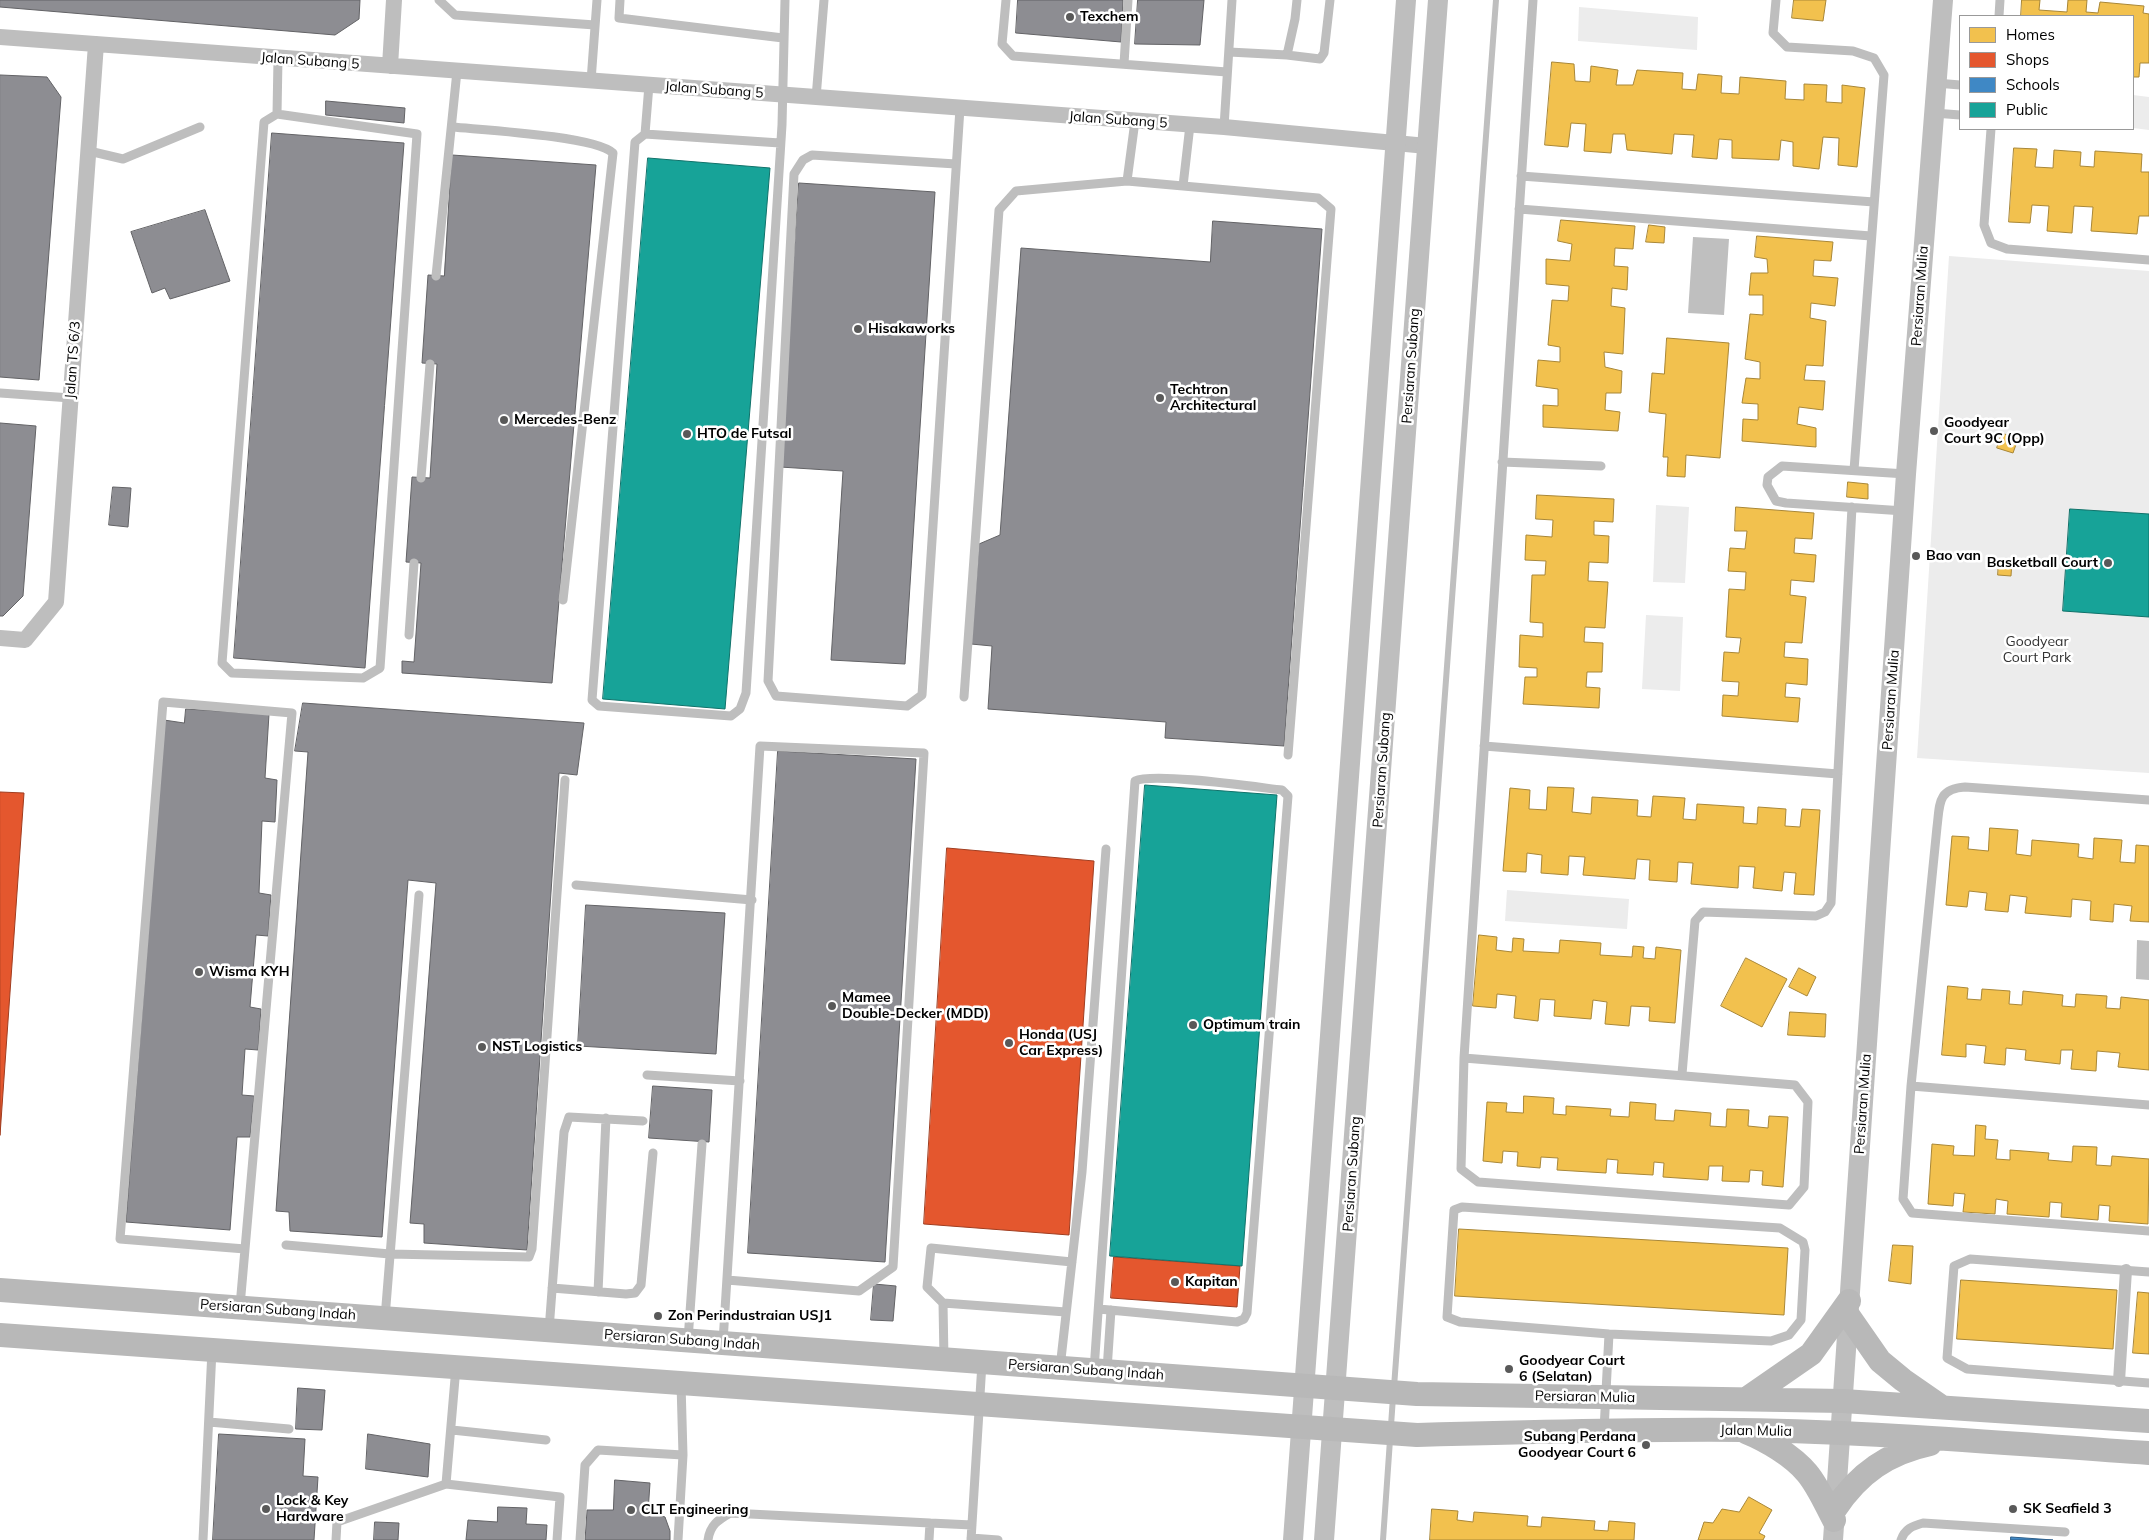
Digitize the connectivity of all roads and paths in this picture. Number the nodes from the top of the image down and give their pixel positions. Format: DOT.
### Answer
graph roads {
  1 [pos="394,0"];
  2 [pos="439,0"];
  3 [pos="596,0"];
  4 [pos="620,0"];
  5 [pos="785,0"];
  6 [pos="824,0"];
  7 [pos="1006,0"];
  8 [pos="1128,0"];
  9 [pos="1232,0"];
  10 [pos="1296,0"];
  11 [pos="1330,0"];
  12 [pos="1406,0"];
  13 [pos="1438,0"];
  14 [pos="1533,0"];
  15 [pos="1776,0"];
  16 [pos="1943,0"];
  17 [pos="2000,0"];
  18 [pos="1999,15"];
  19 [pos="595,25"];
  20 [pos="0,38"];
  21 [pos="783,38"];
  22 [pos="96,44"];
  23 [pos="1229,52"];
  24 [pos="1287,55"];
  25 [pos="278,58"];
  26 [pos="1124,64"];
  27 [pos="390,66"];
  28 [pos="457,71"];
  29 [pos="1227,72"];
  30 [pos="591,81"];
  31 [pos="1936,83"];
  32 [pos="649,85"];
  33 [pos="1959,85"];
  34 [pos="783,95"];
  35 [pos="816,98"];
  36 [pos="960,108"];
  37 [pos="1934,113"];
  38 [pos="277,114"];
  39 [pos="1959,116"];
  40 [pos="1135,121"];
  41 [pos="1190,125"];
  42 [pos="200,126"];
  43 [pos="452,127"];
  44 [pos="1224,128"];
  45 [pos="1991,130"];
  46 [pos="645,134"];
  47 [pos="780,143"];
  48 [pos="1395,143"];
  49 [pos="1428,146"];
  50 [pos="89,151"];
  51 [pos="956,164"];
  52 [pos="1521,176"];
  53 [pos="1127,181"];
  54 [pos="1183,186"];
  55 [pos="1874,202"];
  56 [pos="1519,209"];
  57 [pos="1872,236"];
  58 [pos="2149,260"];
  59 [pos="436,276"];
  60 [pos="430,364"];
  61 [pos="0,393"];
  62 [pos="70,398"];
  63 [pos="1502,462"];
  64 [pos="1601,466"];
  65 [pos="1854,470"];
  66 [pos="1906,474"];
  67 [pos="421,478"];
  68 [pos="1852,507"];
  69 [pos="1904,511"];
  70 [pos="414,563"];
  71 [pos="563,600"];
  72 [pos="409,634"];
  73 [pos="0,638"];
  74 [pos="964,697"];
  75 [pos="1484,746"];
  76 [pos="1288,755"];
  77 [pos="1838,774"];
  78 [pos="565,780"];
  79 [pos="2149,800"];
  80 [pos="1106,849"];
  81 [pos="576,885"];
  82 [pos="419,895"];
  83 [pos="752,900"];
  84 [pos="1464,1058"];
  85 [pos="1682,1074"];
  86 [pos="647,1075"];
  87 [pos="740,1081"];
  88 [pos="1911,1086"];
  89 [pos="2149,1105"];
  90 [pos="606,1118"];
  91 [pos="643,1121"];
  92 [pos="702,1144"];
  93 [pos="653,1153"];
  94 [pos="2149,1232"];
  95 [pos="286,1245"];
  96 [pos="245,1249"];
  97 [pos="390,1254"];
  98 [pos="1072,1262"];
  99 [pos="2126,1270"];
  100 [pos="2149,1272"];
  101 [pos="727,1280"];
  102 [pos="552,1288"];
  103 [pos="0,1290"];
  104 [pos="598,1292"];
  105 [pos="943,1303"];
  106 [pos="240,1308"];
  107 [pos="1849,1308"];
  108 [pos="1099,1309"];
  109 [pos="1111,1310"];
  110 [pos="1066,1312"];
  111 [pos="384,1318"];
  112 [pos="549,1330"];
  113 [pos="1609,1334"];
  114 [pos="0,1335"];
  115 [pos="688,1340"];
  116 [pos="723,1343"];
  117 [pos="212,1350"];
  118 [pos="944,1360"];
  119 [pos="982,1362"];
  120 [pos="456,1367"];
  121 [pos="1060,1368"];
  122 [pos="1100,1371"];
  123 [pos="2119,1381"];
  124 [pos="681,1382"];
  125 [pos="2149,1383"];
  126 [pos="1303,1386"];
  127 [pos="1336,1388"];
  128 [pos="1417,1394"];
  129 [pos="1606,1397"];
  130 [pos="1746,1399"];
  131 [pos="1843,1401"];
  132 [pos="980,1403"];
  133 [pos="1943,1408"];
  134 [pos="2149,1421"];
  135 [pos="209,1422"];
  136 [pos="1301,1427"];
  137 [pos="290,1429"];
  138 [pos="1332,1429"];
  139 [pos="452,1430"];
  140 [pos="1604,1430"];
  141 [pos="1742,1430"];
  142 [pos="1840,1434"];
  143 [pos="546,1440"];
  144 [pos="1952,1440"];
  145 [pos="683,1454"];
  146 [pos="2149,1454"];
  147 [pos="446,1484"];
  148 [pos="930,1523"];
  149 [pos="1834,1523"];
  150 [pos="972,1525"];
  151 [pos="2065,1532"];
  152 [pos="971,1539"];
  153 [pos="203,1540"];
  154 [pos="336,1540"];
  155 [pos="557,1540"];
  156 [pos="580,1540"];
  157 [pos="678,1540"];
  158 [pos="708,1540"];
  159 [pos="929,1540"];
  160 [pos="998,1540"];
  161 [pos="1293,1540"];
  162 [pos="1324,1540"];
  163 [pos="1901,1540"];
  1 -- 27 [label="street"];
  2 -- 19 [label="lane"];
  3 -- 19 [label="lane"];
  4 -- 21 [label="lane"];
  5 -- 21 [label="lane"];
  6 -- 35 [label="lane"];
  7 -- 26 [label="lane"];
  8 -- 26 [label="lane"];
  9 -- 23 [label="lane"];
  10 -- 24 [label="lane"];
  11 -- 24 [label="lane"];
  12 -- 48 [label="street"];
  13 -- 49 [label="street, Persiaran Subang"];
  14 -- 52 [label="lane"];
  15 -- 55 [label="lane"];
  16 -- 31 [label="street, Persiaran Mulia"];
  17 -- 18 [label="lane"];
  19 -- 30 [label="lane"];
  20 -- 22 [label="street, Jalan Subang 5"];
  21 -- 34 [label="lane"];
  22 -- 25 [label="street, Jalan Subang 5"];
  22 -- 50 [label="street, Jalan TS 6/3"];
  23 -- 24 [label="lane"];
  23 -- 29 [label="lane"];
  25 -- 27 [label="street, Jalan Subang 5"];
  25 -- 38 [label="lane"];
  26 -- 29 [label="lane"];
  27 -- 28 [label="street, Jalan Subang 5"];
  28 -- 30 [label="street, Jalan Subang 5"];
  28 -- 43 [label="lane"];
  29 -- 44 [label="lane"];
  30 -- 32 [label="street, Jalan Subang 5"];
  31 -- 33 [label="lane"];
  31 -- 37 [label="street, Persiaran Mulia"];
  32 -- 34 [label="street, Jalan Subang 5"];
  32 -- 46 [label="lane"];
  34 -- 35 [label="street, Jalan Subang 5"];
  34 -- 47 [label="lane"];
  35 -- 36 [label="street, Jalan Subang 5"];
  36 -- 40 [label="street, Jalan Subang 5"];
  36 -- 51 [label="lane"];
  37 -- 39 [label="lane"];
  37 -- 66 [label="street, Persiaran Mulia"];
  38 -- 38 [label="lane"];
  40 -- 41 [label="street, Jalan Subang 5"];
  40 -- 53 [label="lane"];
  41 -- 44 [label="street, Jalan Subang 5"];
  41 -- 54 [label="lane"];
  42 -- 50 [label="lane"];
  43 -- 59 [label="lane"];
  43 -- 71 [label="lane"];
  44 -- 48 [label="street, Jalan Subang 5"];
  45 -- 58 [label="lane"];
  46 -- 47 [label="lane"];
  46 -- 47 [label="lane"];
  48 -- 49 [label="street, Jalan Subang 5"];
  48 -- 126 [label="street"];
  49 -- 127 [label="street, Persiaran Subang"];
  50 -- 62 [label="street, Jalan TS 6/3"];
  51 -- 51 [label="lane"];
  52 -- 55 [label="lane"];
  52 -- 56 [label="lane"];
  53 -- 54 [label="lane"];
  53 -- 74 [label="lane"];
  54 -- 76 [label="lane"];
  55 -- 57 [label="lane"];
  56 -- 57 [label="lane"];
  56 -- 63 [label="lane"];
  57 -- 65 [label="lane"];
  60 -- 67 [label="lane"];
  61 -- 62 [label="lane"];
  62 -- 73 [label="street, Jalan TS 6/3"];
  63 -- 64 [label="lane"];
  63 -- 75 [label="lane"];
  65 -- 66 [label="lane"];
  65 -- 68 [label="lane"];
  66 -- 69 [label="street, Persiaran Mulia"];
  68 -- 69 [label="lane"];
  68 -- 77 [label="lane"];
  69 -- 107 [label="street, Persiaran Mulia"];
  70 -- 72 [label="lane"];
  75 -- 77 [label="lane"];
  75 -- 84 [label="lane"];
  77 -- 85 [label="lane"];
  78 -- 97 [label="lane"];
  79 -- 88 [label="lane"];
  80 -- 98 [label="lane"];
  81 -- 83 [label="lane"];
  82 -- 97 [label="lane"];
  83 -- 87 [label="lane"];
  83 -- 101 [label="lane"];
  84 -- 85 [label="lane"];
  84 -- 85 [label="lane"];
  86 -- 87 [label="lane"];
  87 -- 101 [label="lane"];
  88 -- 89 [label="lane"];
  88 -- 94 [label="lane"];
  90 -- 91 [label="lane"];
  90 -- 102 [label="lane"];
  90 -- 104 [label="lane"];
  92 -- 115 [label="lane"];
  93 -- 104 [label="lane"];
  95 -- 97 [label="lane"];
  96 -- 96 [label="lane"];
  96 -- 106 [label="lane"];
  97 -- 111 [label="lane"];
  98 -- 105 [label="lane"];
  98 -- 110 [label="lane"];
  99 -- 100 [label="lane"];
  99 -- 123 [label="street"];
  99 -- 123 [label="lane"];
  101 -- 116 [label="lane"];
  102 -- 104 [label="lane"];
  102 -- 112 [label="lane"];
  103 -- 106 [label="main road, Persiaran Subang Indah"];
  105 -- 110 [label="lane"];
  105 -- 118 [label="lane"];
  106 -- 111 [label="main road, Persiaran Subang Indah"];
  107 -- 130 [label="main road"];
  107 -- 131 [label="street, Persiaran Mulia"];
  107 -- 133 [label="main road"];
  108 -- 109 [label="lane"];
  108 -- 109 [label="lane"];
  108 -- 122 [label="lane"];
  109 -- 122 [label="lane"];
  110 -- 121 [label="lane"];
  111 -- 112 [label="main road, Persiaran Subang Indah"];
  112 -- 115 [label="main road, Persiaran Subang Indah"];
  113 -- 113 [label="lane"];
  113 -- 129 [label="lane"];
  114 -- 117 [label="main road"];
  115 -- 116 [label="main road, Persiaran Subang Indah"];
  116 -- 118 [label="main road, Persiaran Subang Indah"];
  117 -- 120 [label="main road"];
  117 -- 135 [label="lane"];
  118 -- 119 [label="main road, Persiaran Subang Indah"];
  119 -- 121 [label="main road, Persiaran Subang Indah"];
  119 -- 132 [label="lane"];
  120 -- 124 [label="main road"];
  120 -- 139 [label="lane"];
  121 -- 122 [label="main road, Persiaran Subang Indah"];
  122 -- 126 [label="main road, Persiaran Subang Indah"];
  123 -- 125 [label="lane"];
  124 -- 132 [label="main road"];
  124 -- 145 [label="lane"];
  126 -- 127 [label="main road, Persiaran Subang Indah"];
  126 -- 136 [label="street"];
  127 -- 128 [label="main road, Persiaran Subang Indah"];
  127 -- 138 [label="street, Persiaran Subang"];
  128 -- 129 [label="main road, Persiaran Mulia"];
  129 -- 130 [label="main road, Persiaran Mulia"];
  129 -- 140 [label="lane"];
  130 -- 131 [label="main road, Persiaran Mulia"];
  131 -- 133 [label="main road, Persiaran Mulia"];
  131 -- 142 [label="street, Persiaran Mulia"];
  132 -- 136 [label="main road"];
  132 -- 150 [label="lane"];
  133 -- 134 [label="main road, Persiaran Mulia"];
  135 -- 137 [label="lane"];
  135 -- 153 [label="lane"];
  136 -- 138 [label="main road"];
  136 -- 161 [label="street"];
  138 -- 140 [label="main road, Jalan Mulia"];
  138 -- 162 [label="street, Persiaran Subang"];
  139 -- 143 [label="lane"];
  139 -- 147 [label="lane"];
  140 -- 141 [label="main road, Jalan Mulia"];
  141 -- 142 [label="main road, Jalan Mulia"];
  141 -- 149 [label="main road"];
  142 -- 144 [label="main road, Jalan Mulia"];
  142 -- 149 [label="street, Persiaran Mulia"];
  144 -- 146 [label="main road, Jalan Mulia"];
  144 -- 149 [label="main road"];
  145 -- 156 [label="lane"];
  145 -- 157 [label="lane"];
  147 -- 154 [label="lane"];
  147 -- 155 [label="lane"];
  148 -- 150 [label="lane"];
  148 -- 158 [label="lane"];
  148 -- 159 [label="lane"];
  150 -- 152 [label="lane"];
  151 -- 163 [label="lane"];
  152 -- 160 [label="lane"];
}
